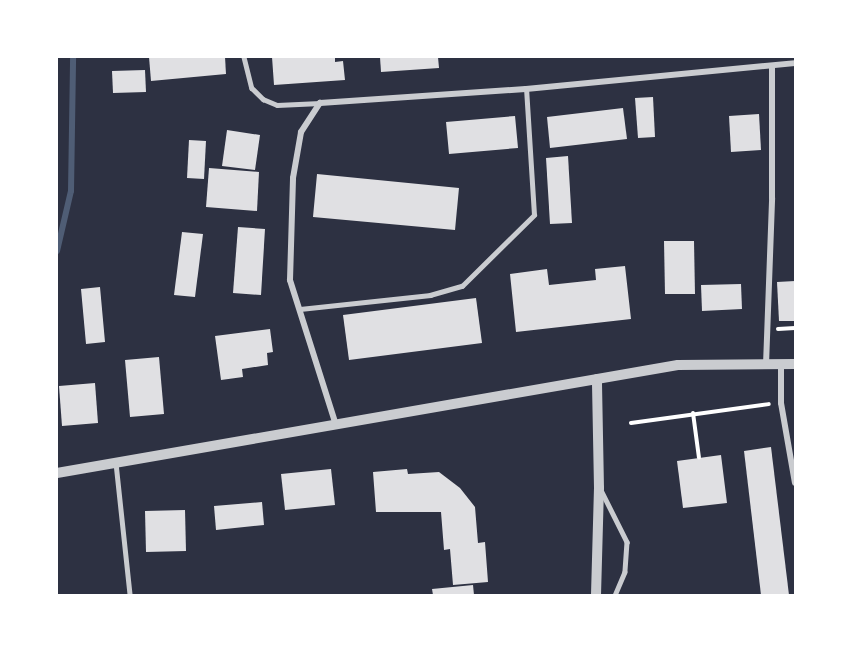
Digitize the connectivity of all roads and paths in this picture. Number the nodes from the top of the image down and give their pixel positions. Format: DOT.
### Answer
graph roads {
  1 [pos="244,57"];
  2 [pos="795,63"];
  3 [pos="772,66"];
  4 [pos="526,89"];
  5 [pos="320,103"];
  6 [pos="300,309"];
  7 [pos="781,364"];
  8 [pos="795,364"];
  9 [pos="766,365"];
  10 [pos="597,379"];
  11 [pos="781,403"];
  12 [pos="693,413"];
  13 [pos="335,422"];
  14 [pos="631,423"];
  15 [pos="699,458"];
  16 [pos="116,461"];
  17 [pos="57,473"];
  18 [pos="795,483"];
  19 [pos="599,488"];
  20 [pos="130,595"];
  21 [pos="596,595"];
  22 [pos="615,595"];
  1 -- 5 [label="lane"];
  2 -- 3 [label="street"];
  3 -- 4 [label="street"];
  3 -- 9 [label="street"];
  4 -- 5 [label="street"];
  4 -- 6 [label="lane"];
  5 -- 6 [label="street"];
  6 -- 13 [label="street"];
  7 -- 8 [label="street"];
  7 -- 9 [label="street"];
  7 -- 11 [label="street"];
  9 -- 10 [label="street"];
  10 -- 13 [label="street"];
  10 -- 19 [label="street"];
  11 -- 12 [label="path"];
  11 -- 18 [label="street"];
  12 -- 14 [label="path"];
  12 -- 15 [label="path"];
  13 -- 16 [label="street"];
  16 -- 17 [label="street"];
  16 -- 20 [label="lane"];
  19 -- 21 [label="street"];
  19 -- 22 [label="lane"];
}
